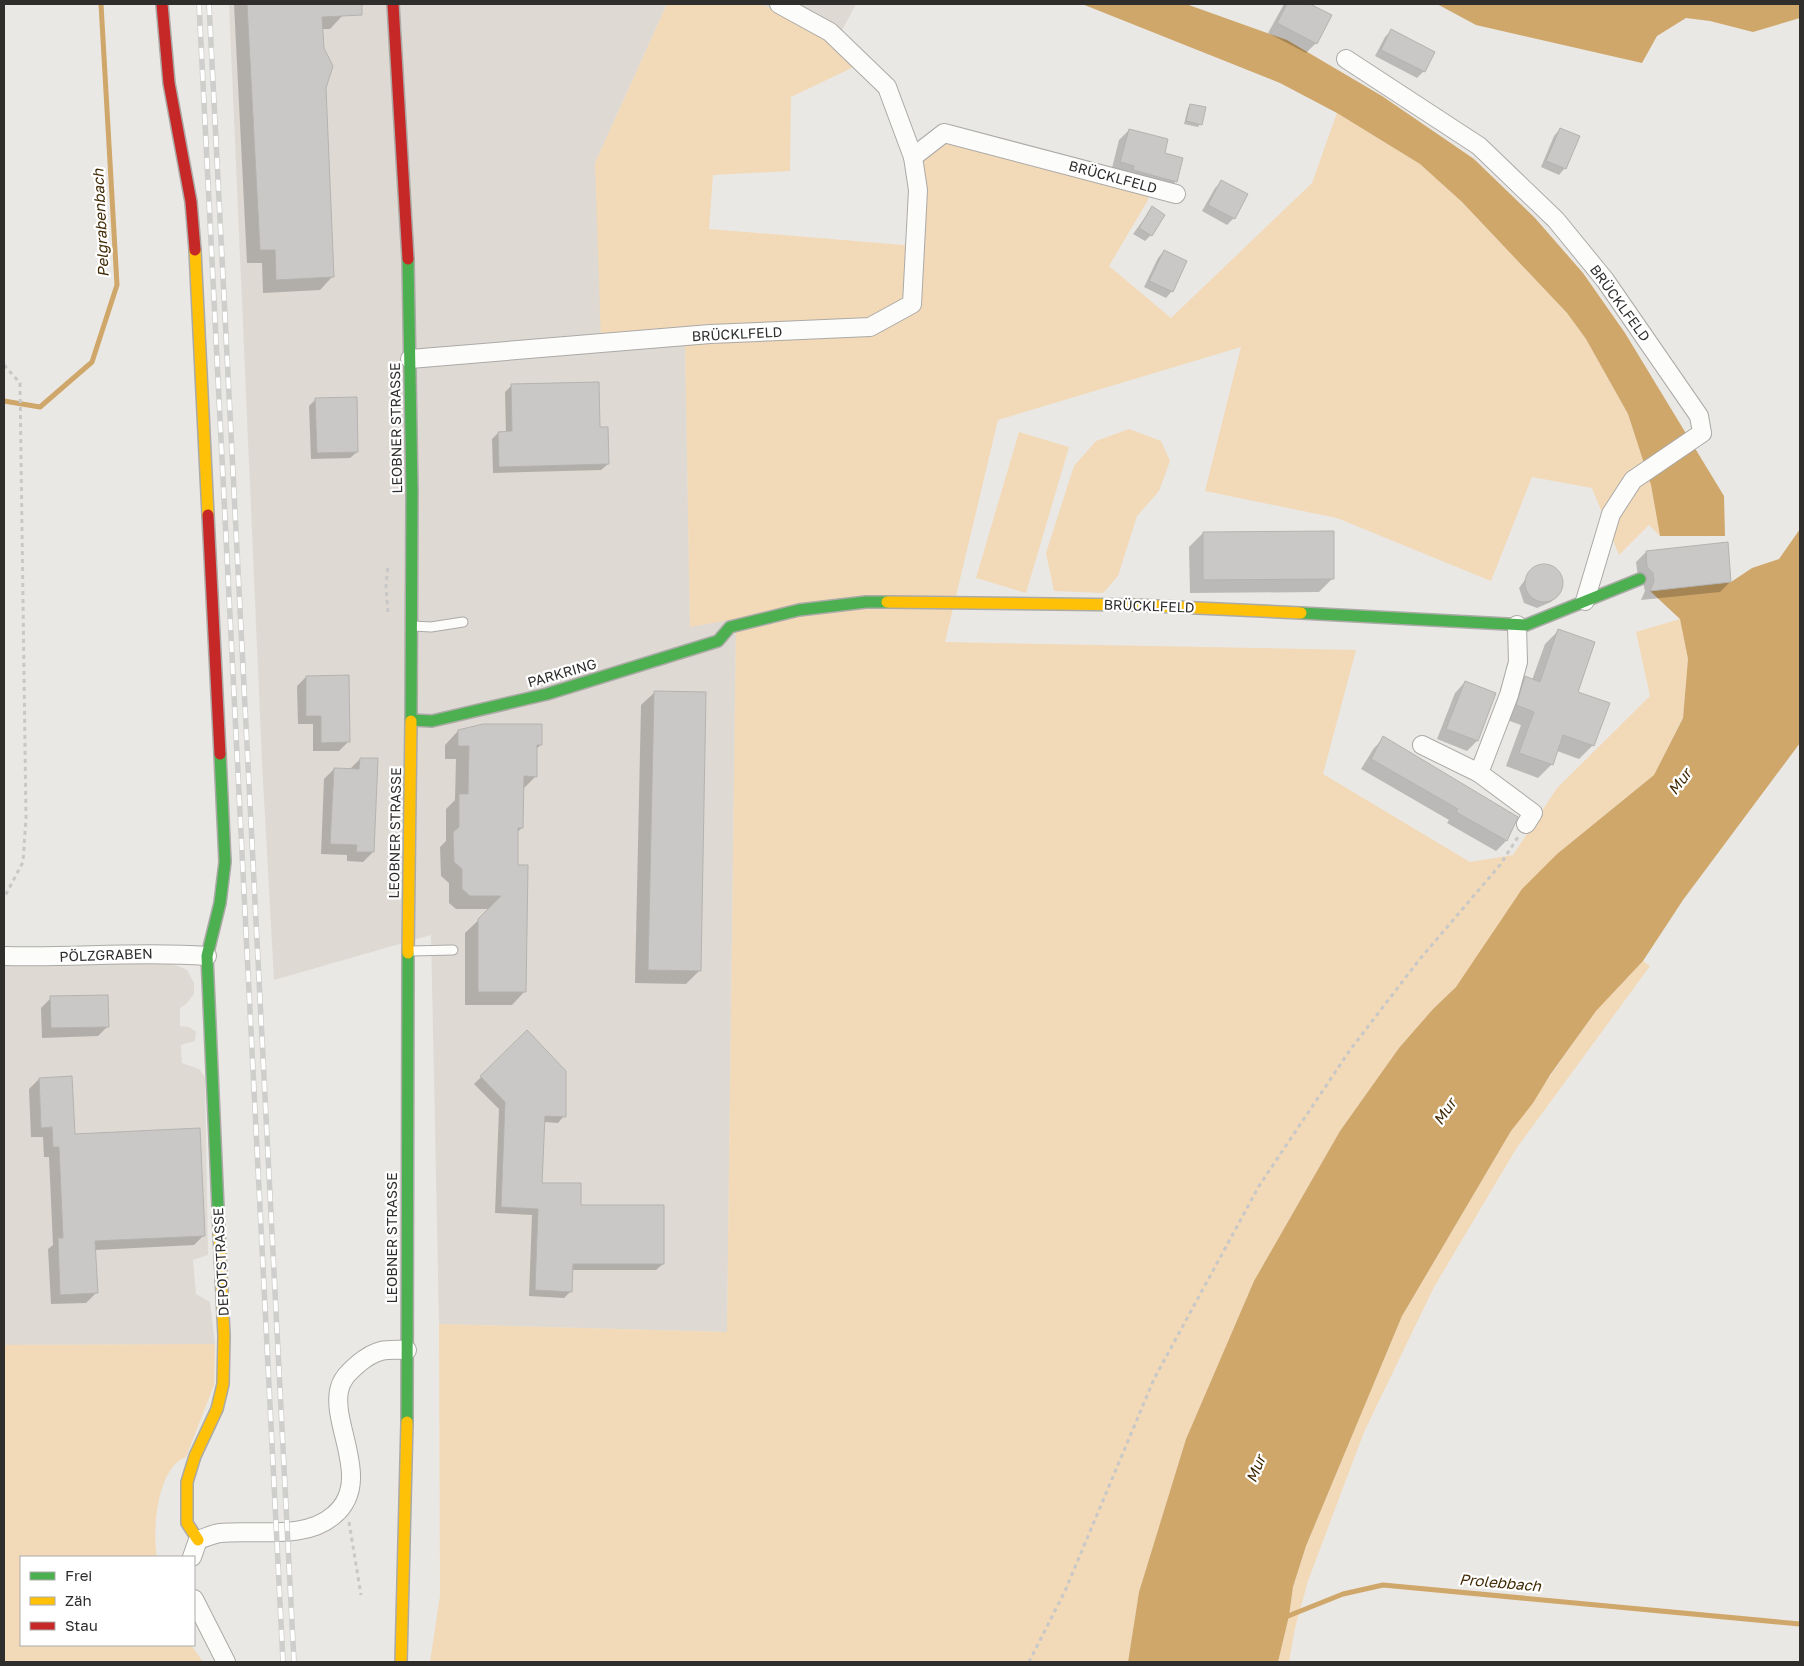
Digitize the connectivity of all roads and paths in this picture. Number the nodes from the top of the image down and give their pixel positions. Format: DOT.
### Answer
graph roads {
  1 [pos="162,4"];
  2 [pos="394,4"];
  3 [pos="779,4"];
  4 [pos="1346,59"];
  5 [pos="913,157"];
  6 [pos="1176,194"];
  7 [pos="410,359"];
  8 [pos="4,365"];
  9 [pos="1640,579"];
  10 [pos="1585,601"];
  11 [pos="463,622"];
  12 [pos="1517,625"];
  13 [pos="412,626"];
  14 [pos="718,641"];
  15 [pos="412,720"];
  16 [pos="1422,745"];
  17 [pos="1480,773"];
  18 [pos="1526,824"];
  19 [pos="4,898"];
  20 [pos="453,950"];
  21 [pos="408,951"];
  22 [pos="4,956"];
  23 [pos="207,956"];
  24 [pos="407,1350"];
  25 [pos="345,1502"];
  26 [pos="198,1540"];
  27 [pos="192,1556"];
  28 [pos="361,1595"];
  29 [pos="195,1601"];
  30 [pos="226,1662"];
  31 [pos="401,1662"];
  32 [pos="1029,1662"];
  1 -- 23 [label="street, DEPOTSTRASSE"];
  2 -- 7 [label="street, LEOBNER STRASSE"];
  3 -- 5 [label="street, BRÜCKLFELD"];
  4 -- 10 [label="street, BRÜCKLFELD"];
  5 -- 6 [label="street, BRÜCKLFELD"];
  5 -- 7 [label="street, BRÜCKLFELD"];
  7 -- 13 [label="street, LEOBNER STRASSE"];
  8 -- 19 [label="path"];
  9 -- 10 [label="street, BRÜCKLFELD"];
  10 -- 12 [label="street, BRÜCKLFELD"];
  11 -- 13 [label="lane"];
  12 -- 14 [label="street, BRÜCKLFELD"];
  12 -- 17 [label="street"];
  13 -- 15 [label="street, LEOBNER STRASSE"];
  14 -- 15 [label="street, PARKRING"];
  15 -- 21 [label="street, LEOBNER STRASSE"];
  16 -- 17 [label="street"];
  17 -- 18 [label="street"];
  18 -- 32 [label="path"];
  20 -- 21 [label="lane"];
  21 -- 24 [label="street, LEOBNER STRASSE"];
  22 -- 23 [label="street, PÖLZGRABEN"];
  23 -- 26 [label="street, DEPOTSTRASSE"];
  24 -- 25 [label="street"];
  24 -- 31 [label="street, LEOBNER STRASSE"];
  25 -- 26 [label="street"];
  25 -- 28 [label="path"];
  26 -- 27 [label="street"];
  29 -- 30 [label="street"];
}
